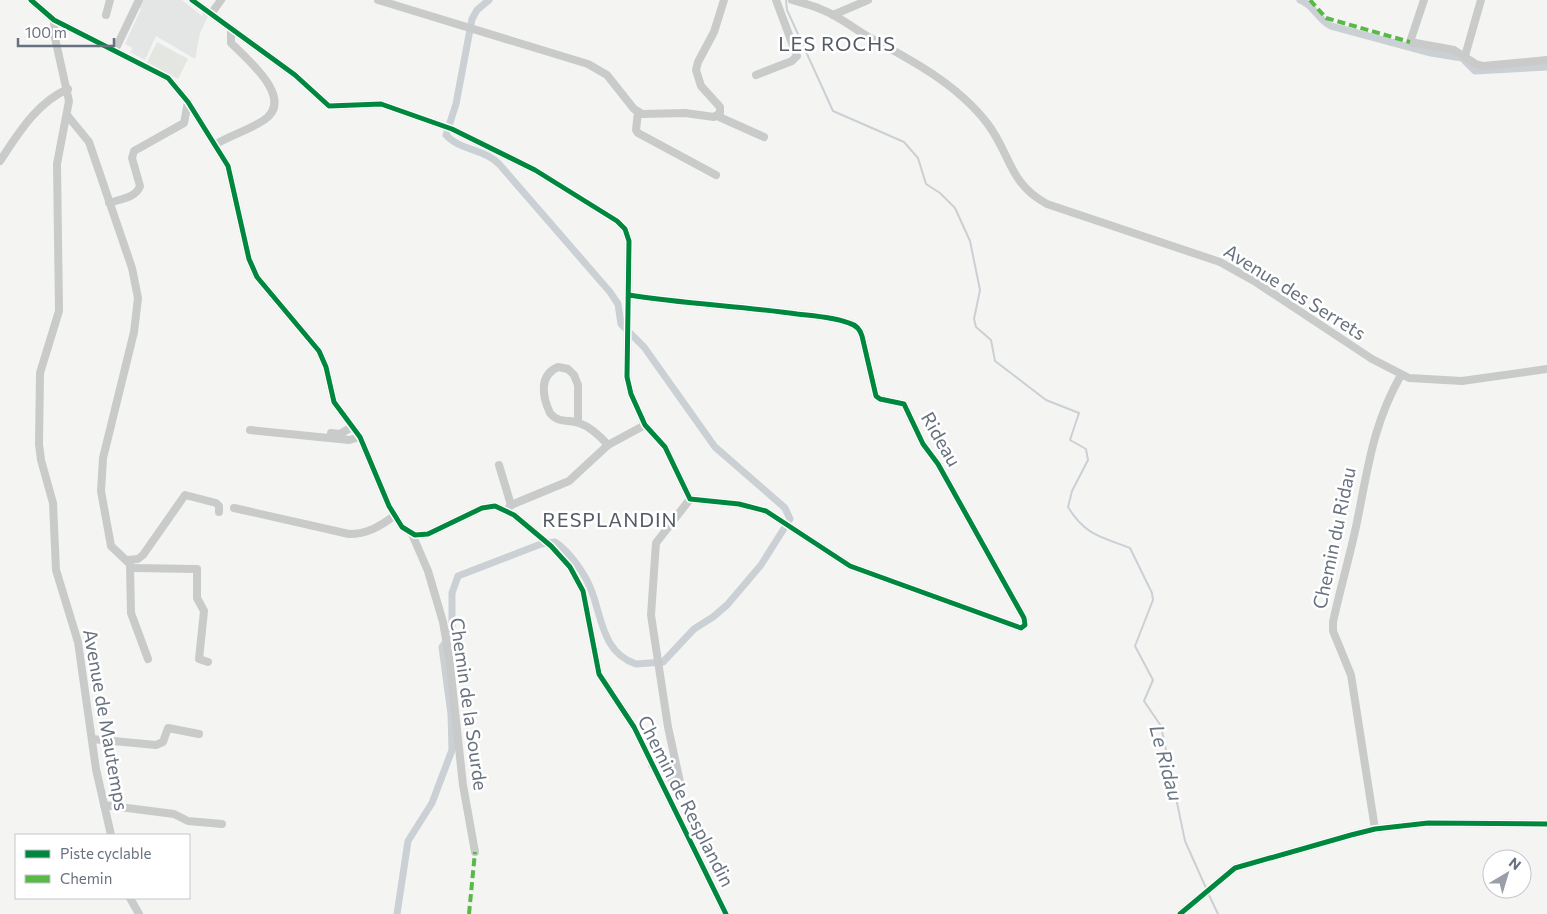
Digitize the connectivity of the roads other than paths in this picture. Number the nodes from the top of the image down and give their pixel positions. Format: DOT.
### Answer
graph roads {
  1 [pos="30,0"];
  2 [pos="110,0"];
  3 [pos="139,0"];
  4 [pos="192,0"];
  5 [pos="220,0"];
  6 [pos="378,0"];
  7 [pos="724,0"];
  8 [pos="776,0"];
  9 [pos="792,0"];
  10 [pos="868,0"];
  11 [pos="1424,0"];
  12 [pos="1481,0"];
  13 [pos="211,14"];
  14 [pos="106,15"];
  15 [pos="833,15"];
  16 [pos="54,20"];
  17 [pos="231,29"];
  18 [pos="115,50"];
  19 [pos="1465,56"];
  20 [pos="1547,60"];
  21 [pos="756,75"];
  22 [pos="68,89"];
  23 [pos="188,102"];
  24 [pos="638,112"];
  25 [pos="67,114"];
  26 [pos="717,116"];
  27 [pos="764,138"];
  28 [pos="216,144"];
  29 [pos="0,161"];
  30 [pos="716,175"];
  31 [pos="109,203"];
  32 [pos="629,295"];
  33 [pos="1547,369"];
  34 [pos="1401,376"];
  35 [pos="578,422"];
  36 [pos="646,425"];
  37 [pos="352,428"];
  38 [pos="289,429"];
  39 [pos="250,430"];
  40 [pos="360,437"];
  41 [pos="608,445"];
  42 [pos="499,465"];
  43 [pos="690,499"];
  44 [pos="234,508"];
  45 [pos="509,508"];
  46 [pos="219,512"];
  47 [pos="394,516"];
  48 [pos="412,534"];
  49 [pos="128,560"];
  50 [pos="132,568"];
  51 [pos="148,660"];
  52 [pos="208,662"];
  53 [pos="199,734"];
  54 [pos="92,739"];
  55 [pos="652,765"];
  56 [pos="104,805"];
  57 [pos="222,824"];
  58 [pos="1547,824"];
  59 [pos="1375,829"];
  60 [pos="111,834"];
  61 [pos="475,852"];
  62 [pos="131,899"];
  63 [pos="139,914"];
  64 [pos="726,914"];
  65 [pos="1180,914"];
  1 -- 16 [label="street"];
  2 -- 14 [label="street"];
  3 -- 18 [label="street"];
  4 -- 13 [label="street"];
  5 -- 13 [label="street"];
  6 -- 24 [label="street"];
  7 -- 26 [label="street"];
  8 -- 21 [label="street"];
  9 -- 15 [label="street, Avenue des Serrets"];
  10 -- 15 [label="street"];
  11 -- 19 [label="street"];
  12 -- 19 [label="street"];
  13 -- 17 [label="street"];
  15 -- 34 [label="street, Avenue des Serrets"];
  16 -- 18 [label="street"];
  16 -- 22 [label="street, Avenue de Mautemps"];
  17 -- 28 [label="street"];
  17 -- 32 [label="street"];
  18 -- 23 [label="street"];
  19 -- 20 [label="street"];
  22 -- 25 [label="street, Avenue de Mautemps"];
  22 -- 29 [label="street"];
  23 -- 28 [label="street"];
  23 -- 31 [label="street"];
  24 -- 26 [label="street"];
  24 -- 30 [label="street"];
  25 -- 31 [label="street"];
  25 -- 54 [label="street, Avenue de Mautemps"];
  26 -- 27 [label="street"];
  28 -- 37 [label="street"];
  31 -- 49 [label="street"];
  32 -- 36 [label="street"];
  32 -- 43 [label="street, Rideau"];
  33 -- 34 [label="street, Avenue des Serrets"];
  34 -- 59 [label="street, Chemin du Ridau"];
  35 -- 35 [label="street"];
  35 -- 41 [label="street"];
  36 -- 41 [label="street"];
  36 -- 43 [label="street"];
  37 -- 38 [label="street"];
  37 -- 40 [label="street"];
  39 -- 40 [label="street"];
  40 -- 47 [label="street"];
  41 -- 45 [label="street"];
  42 -- 45 [label="street"];
  43 -- 55 [label="street"];
  44 -- 47 [label="street"];
  45 -- 48 [label="street"];
  45 -- 55 [label="street, Chemin de Resplandin"];
  46 -- 49 [label="street"];
  47 -- 48 [label="street"];
  48 -- 61 [label="street, Chemin de la Sourde"];
  49 -- 50 [label="street"];
  50 -- 51 [label="street"];
  50 -- 52 [label="street"];
  53 -- 54 [label="street"];
  54 -- 56 [label="street, Avenue de Mautemps"];
  55 -- 64 [label="street, Chemin de Resplandin"];
  56 -- 57 [label="street"];
  56 -- 60 [label="street, Avenue de Mautemps"];
  58 -- 59 [label="street"];
  59 -- 65 [label="street"];
  62 -- 63 [label="street"];
}
